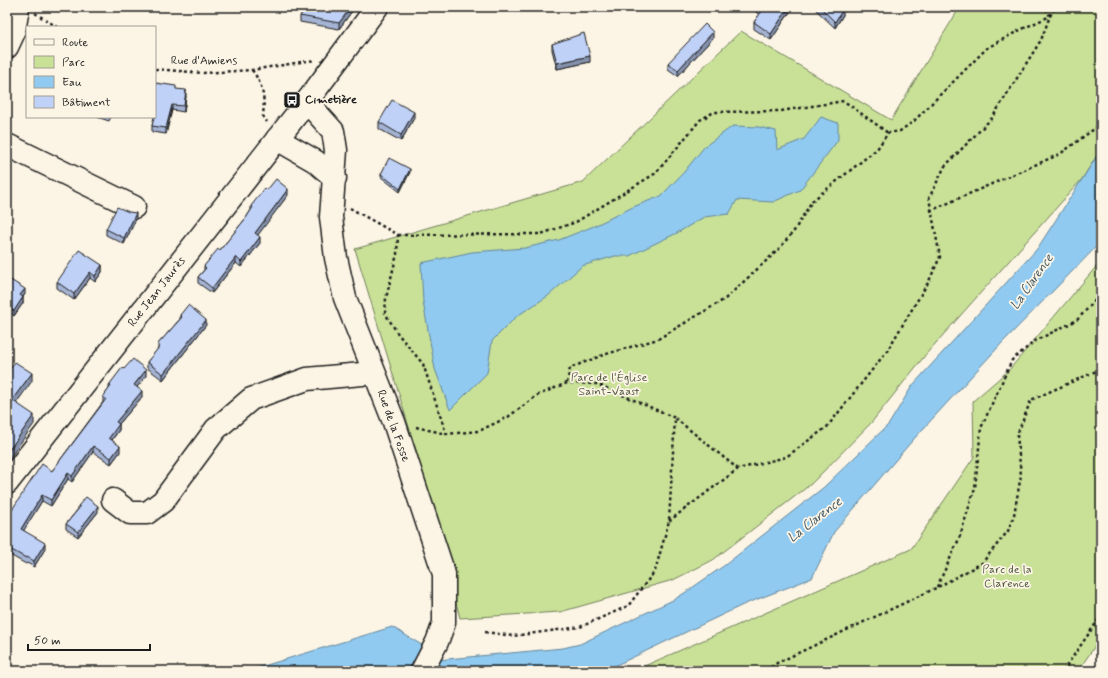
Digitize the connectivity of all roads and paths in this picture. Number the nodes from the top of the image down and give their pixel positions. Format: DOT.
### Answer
graph roads {
  1 [pos="377,7"];
  2 [pos="1045,7"];
  3 [pos="1056,7"];
  4 [pos="25,9"];
  5 [pos="1050,16"];
  6 [pos="55,26"];
  7 [pos="7,47"];
  8 [pos="336,64"];
  9 [pos="156,69"];
  10 [pos="252,70"];
  11 [pos="307,102"];
  12 [pos="1101,124"];
  13 [pos="888,133"];
  14 [pos="280,134"];
  15 [pos="7,145"];
  16 [pos="334,184"];
  17 [pos="134,207"];
  18 [pos="930,211"];
  19 [pos="398,235"];
  20 [pos="1101,294"];
  21 [pos="1101,369"];
  22 [pos="373,373"];
  23 [pos="567,383"];
  24 [pos="675,418"];
  25 [pos="394,422"];
  26 [pos="446,434"];
  27 [pos="738,469"];
  28 [pos="7,483"];
  29 [pos="113,500"];
  30 [pos="669,521"];
  31 [pos="936,588"];
  32 [pos="1101,616"];
  33 [pos="485,632"];
  34 [pos="422,671"];
  35 [pos="766,671"];
  36 [pos="1063,671"];
  1 -- 8 [label="street, Rue Jean Jaurès"];
  2 -- 5 [label="path"];
  3 -- 5 [label="path"];
  4 -- 6 [label="path"];
  4 -- 7 [label="street"];
  5 -- 13 [label="path"];
  5 -- 18 [label="path"];
  8 -- 10 [label="path, Rue d'Amiens"];
  8 -- 11 [label="street, Rue Jean Jaurès"];
  9 -- 10 [label="path, Rue d'Amiens"];
  10 -- 14 [label="path, Rue d'Amiens"];
  11 -- 14 [label="street, Rue Jean Jaurès"];
  11 -- 16 [label="street, Rue de la Fosse"];
  12 -- 18 [label="path"];
  13 -- 19 [label="path"];
  13 -- 23 [label="path"];
  14 -- 16 [label="street"];
  14 -- 28 [label="street, Rue Jean Jaurès"];
  15 -- 17 [label="street"];
  16 -- 19 [label="path"];
  16 -- 22 [label="street, Rue de la Fosse"];
  18 -- 27 [label="path"];
  19 -- 26 [label="path"];
  20 -- 31 [label="path"];
  21 -- 31 [label="path"];
  22 -- 25 [label="street, Rue de la Fosse"];
  22 -- 29 [label="street"];
  23 -- 24 [label="path"];
  23 -- 26 [label="path"];
  24 -- 27 [label="path"];
  24 -- 30 [label="path"];
  25 -- 26 [label="path"];
  25 -- 34 [label="street, Rue de la Fosse"];
  27 -- 30 [label="path"];
  30 -- 33 [label="path"];
  31 -- 35 [label="path"];
  32 -- 36 [label="path"];
}
